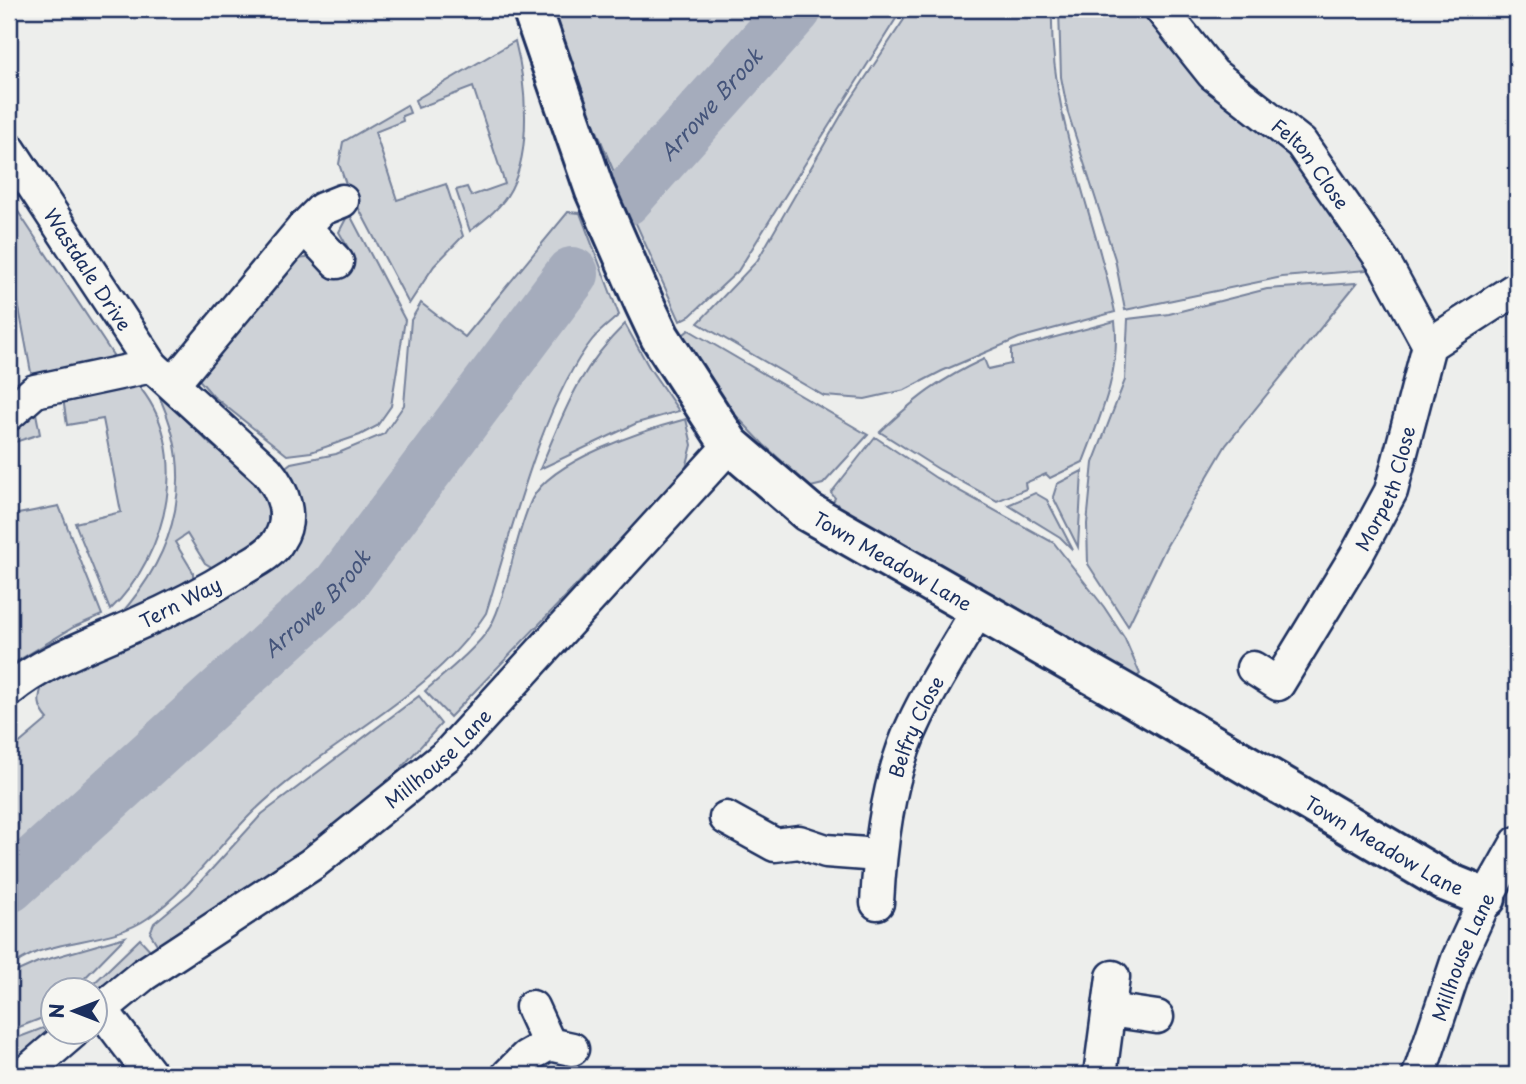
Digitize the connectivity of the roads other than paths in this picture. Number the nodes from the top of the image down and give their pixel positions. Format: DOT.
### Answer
graph roads {
  1 [pos="532,9"];
  2 [pos="1161,9"];
  3 [pos="9,149"];
  4 [pos="342,201"];
  5 [pos="304,227"];
  6 [pos="337,262"];
  7 [pos="1517,288"];
  8 [pos="1429,345"];
  9 [pos="162,375"];
  10 [pos="9,414"];
  11 [pos="730,444"];
  12 [pos="267,471"];
  13 [pos="978,610"];
  14 [pos="1253,668"];
  15 [pos="9,690"];
  16 [pos="726,818"];
  17 [pos="1517,844"];
  18 [pos="880,855"];
  19 [pos="1486,898"];
  20 [pos="877,903"];
  21 [pos="1113,977"];
  22 [pos="108,1004"];
  23 [pos="532,1007"];
  24 [pos="1109,1010"];
  25 [pos="1157,1017"];
  26 [pos="108,1024"];
  27 [pos="56,1046"];
  28 [pos="23,1075"];
  29 [pos="151,1075"];
  30 [pos="508,1075"];
  31 [pos="1100,1075"];
  32 [pos="1419,1075"];
  1 -- 11 [label="street, Town Meadow Lane"];
  2 -- 8 [label="street, Felton Close"];
  3 -- 9 [label="street, Wastdale Drive"];
  4 -- 5 [label="street"];
  5 -- 6 [label="street"];
  5 -- 9 [label="street"];
  7 -- 8 [label="street"];
  8 -- 14 [label="street, Morpeth Close"];
  9 -- 10 [label="street"];
  9 -- 12 [label="street, Wastdale Drive"];
  11 -- 13 [label="street, Town Meadow Lane"];
  11 -- 22 [label="street, Millhouse Lane"];
  12 -- 15 [label="street, Tern Way"];
  13 -- 18 [label="street, Belfry Close"];
  13 -- 19 [label="street, Town Meadow Lane"];
  16 -- 18 [label="street"];
  17 -- 19 [label="street, Millhouse Lane"];
  18 -- 20 [label="street, Belfry Close"];
  19 -- 32 [label="street, Millhouse Lane"];
  21 -- 24 [label="street"];
  23 -- 30 [label="street"];
  24 -- 25 [label="street"];
  24 -- 31 [label="street"];
  26 -- 29 [label="street"];
  27 -- 28 [label="street"];
}
